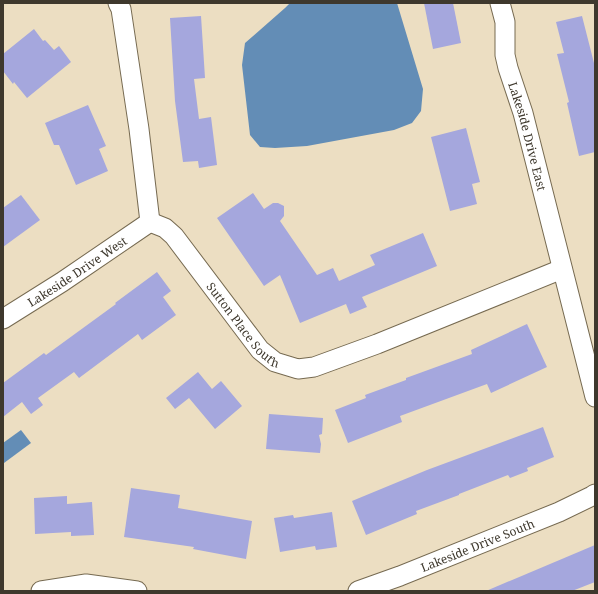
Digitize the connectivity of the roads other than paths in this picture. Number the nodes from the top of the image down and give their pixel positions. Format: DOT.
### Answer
graph roads {
  1 [pos="500,3"];
  2 [pos="120,5"];
  3 [pos="150,222"];
  4 [pos="562,269"];
  5 [pos="3,319"];
  6 [pos="595,397"];
  7 [pos="595,494"];
  8 [pos="41,591"];
  9 [pos="137,591"];
  10 [pos="358,591"];
  1 -- 4 [label="street, Lakeside Drive East"];
  2 -- 3 [label="street"];
  3 -- 4 [label="street, Sutton Place South"];
  3 -- 5 [label="street, Lakeside Drive West"];
  4 -- 6 [label="street"];
  7 -- 10 [label="street, Lakeside Drive South"];
  8 -- 9 [label="street"];
}
